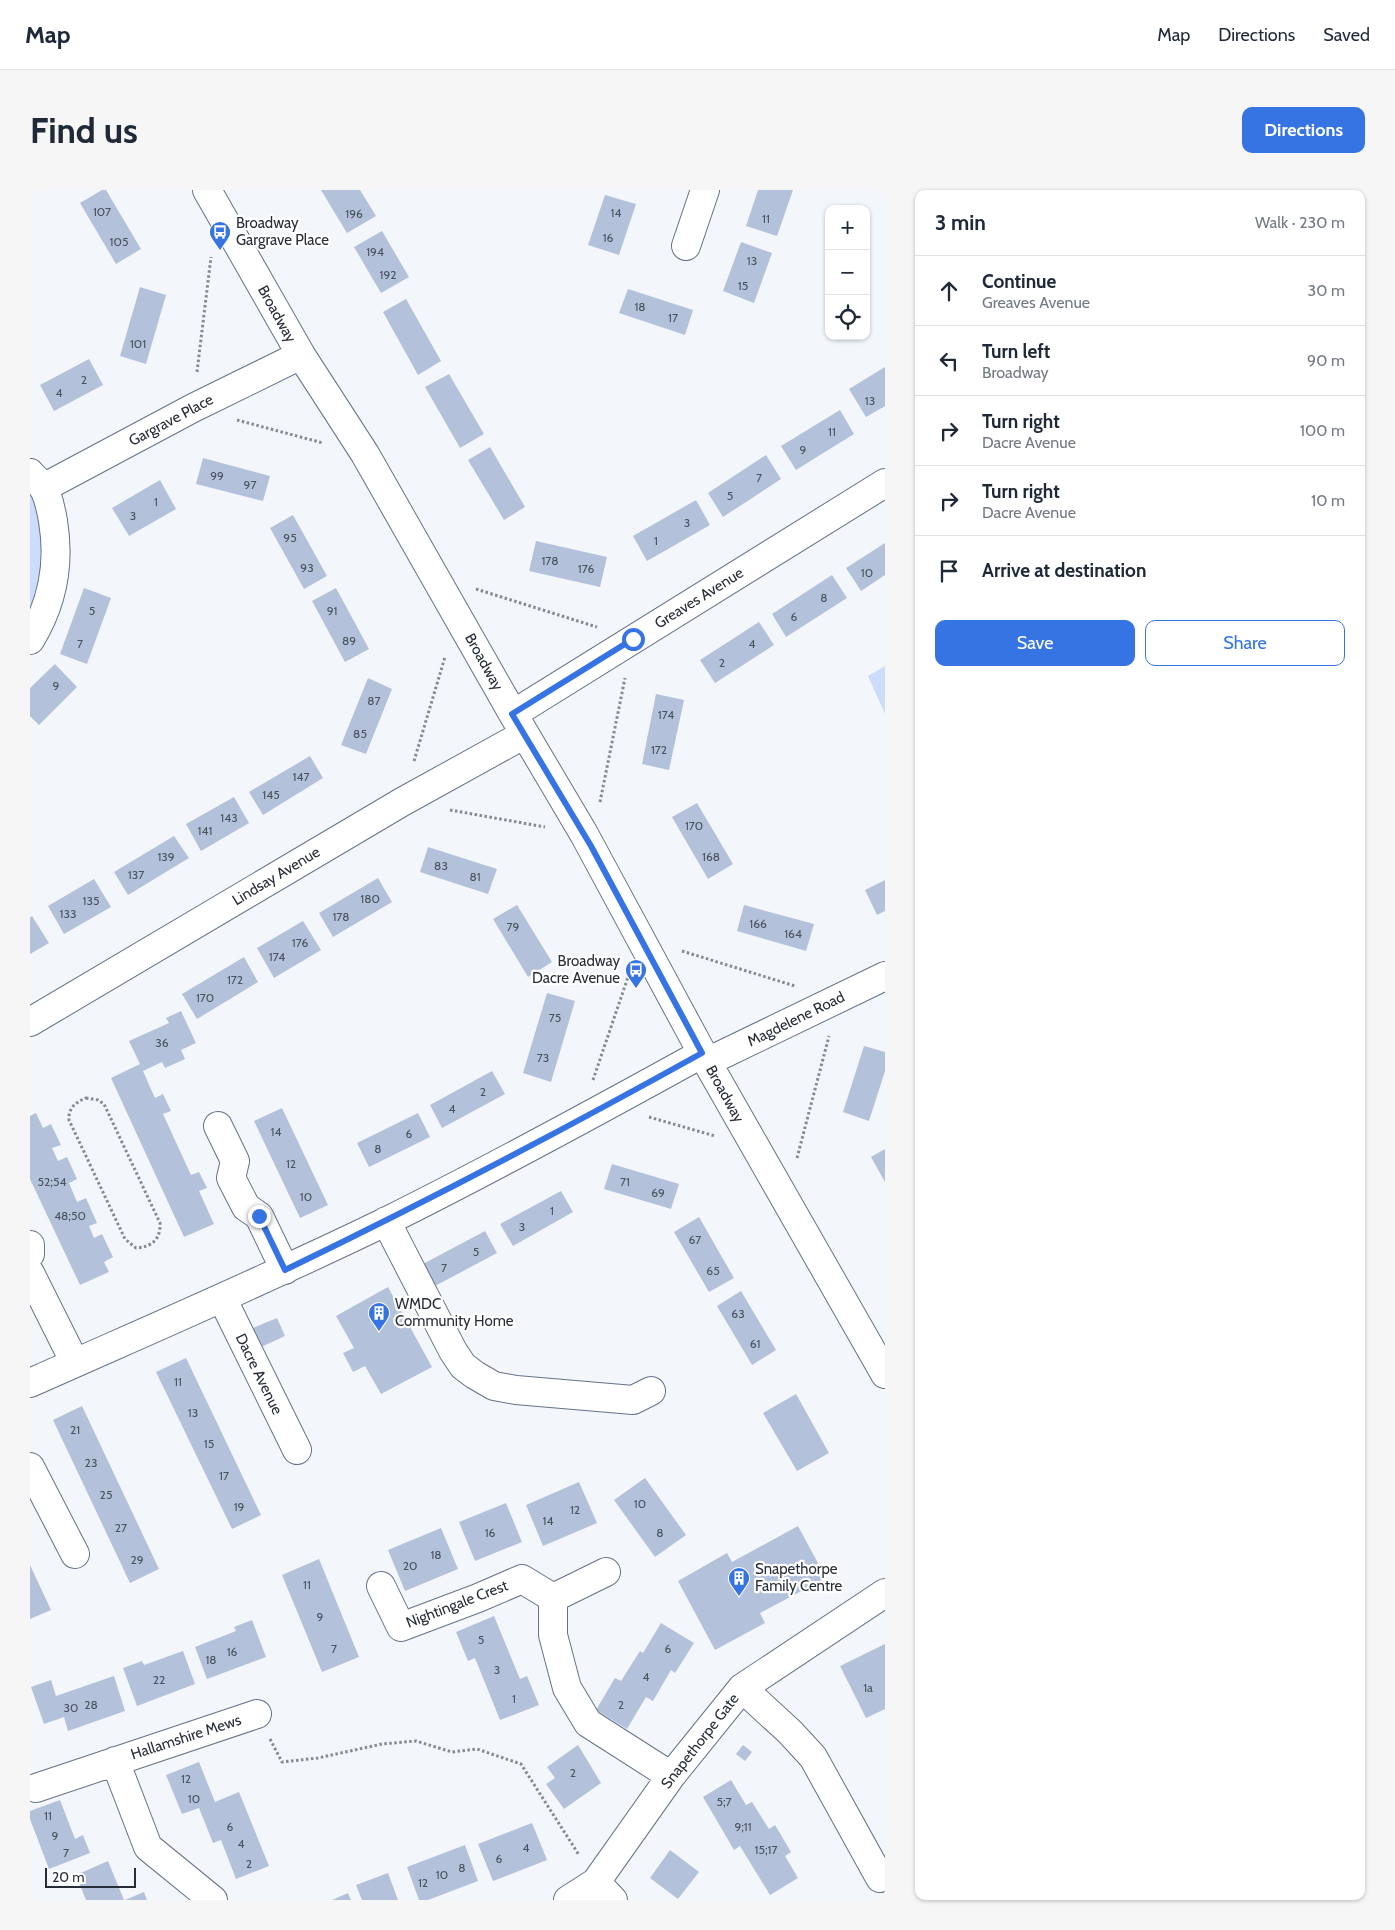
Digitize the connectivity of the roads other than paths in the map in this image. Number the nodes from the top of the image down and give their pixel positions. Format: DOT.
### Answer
graph roads {
  1 [pos="207,190"];
  2 [pos="706,190"];
  3 [pos="686,246"];
  4 [pos="300,355"];
  5 [pos="37,480"];
  6 [pos="885,483"];
  7 [pos="30,640"];
  8 [pos="518,724"];
  9 [pos="885,976"];
  10 [pos="30,1022"];
  11 [pos="705,1057"];
  12 [pos="218,1126"];
  13 [pos="386,1221"];
  14 [pos="30,1245"];
  15 [pos="30,1254"];
  16 [pos="285,1270"];
  17 [pos="30,1273"];
  18 [pos="222,1298"];
  19 [pos="75,1363"];
  20 [pos="885,1374"];
  21 [pos="30,1383"];
  22 [pos="651,1391"];
  23 [pos="297,1450"];
  24 [pos="30,1467"];
  25 [pos="75,1554"];
  26 [pos="606,1572"];
  27 [pos="381,1586"];
  28 [pos="885,1593"];
  29 [pos="553,1598"];
  30 [pos="742,1688"];
  31 [pos="257,1714"];
  32 [pos="115,1761"];
  33 [pos="671,1776"];
  34 [pos="36,1788"];
  35 [pos="875,1843"];
  36 [pos="880,1878"];
  37 [pos="604,1891"];
  38 [pos="213,1900"];
  39 [pos="568,1900"];
  1 -- 4 [label="street, Broadway"];
  2 -- 3 [label="street"];
  4 -- 5 [label="street, Gargrave Place"];
  4 -- 8 [label="street, Broadway"];
  5 -- 7 [label="street, Gargrave Place"];
  6 -- 8 [label="street, Greaves Avenue"];
  8 -- 10 [label="street, Lindsay Avenue"];
  8 -- 11 [label="street, Broadway"];
  9 -- 11 [label="street, Magdelene Road"];
  11 -- 13 [label="street"];
  11 -- 20 [label="street, Broadway"];
  12 -- 16 [label="street"];
  13 -- 16 [label="street"];
  13 -- 22 [label="street"];
  14 -- 15 [label="street"];
  16 -- 18 [label="street"];
  17 -- 19 [label="street"];
  18 -- 19 [label="street"];
  18 -- 23 [label="street, Dacre Avenue"];
  19 -- 21 [label="street"];
  24 -- 25 [label="street"];
  26 -- 29 [label="street"];
  27 -- 29 [label="street, Nightingale Crest"];
  28 -- 30 [label="street, Snapethorpe Gate"];
  29 -- 33 [label="street"];
  30 -- 33 [label="street, Snapethorpe Gate"];
  30 -- 35 [label="street"];
  31 -- 32 [label="street, Hallamshire Mews"];
  32 -- 34 [label="street, Hallamshire Mews"];
  32 -- 38 [label="street, Hallamshire Mews"];
  33 -- 37 [label="street, Snapethorpe Gate"];
  35 -- 36 [label="street"];
  37 -- 39 [label="street, Snapethorpe Gate"];
}
